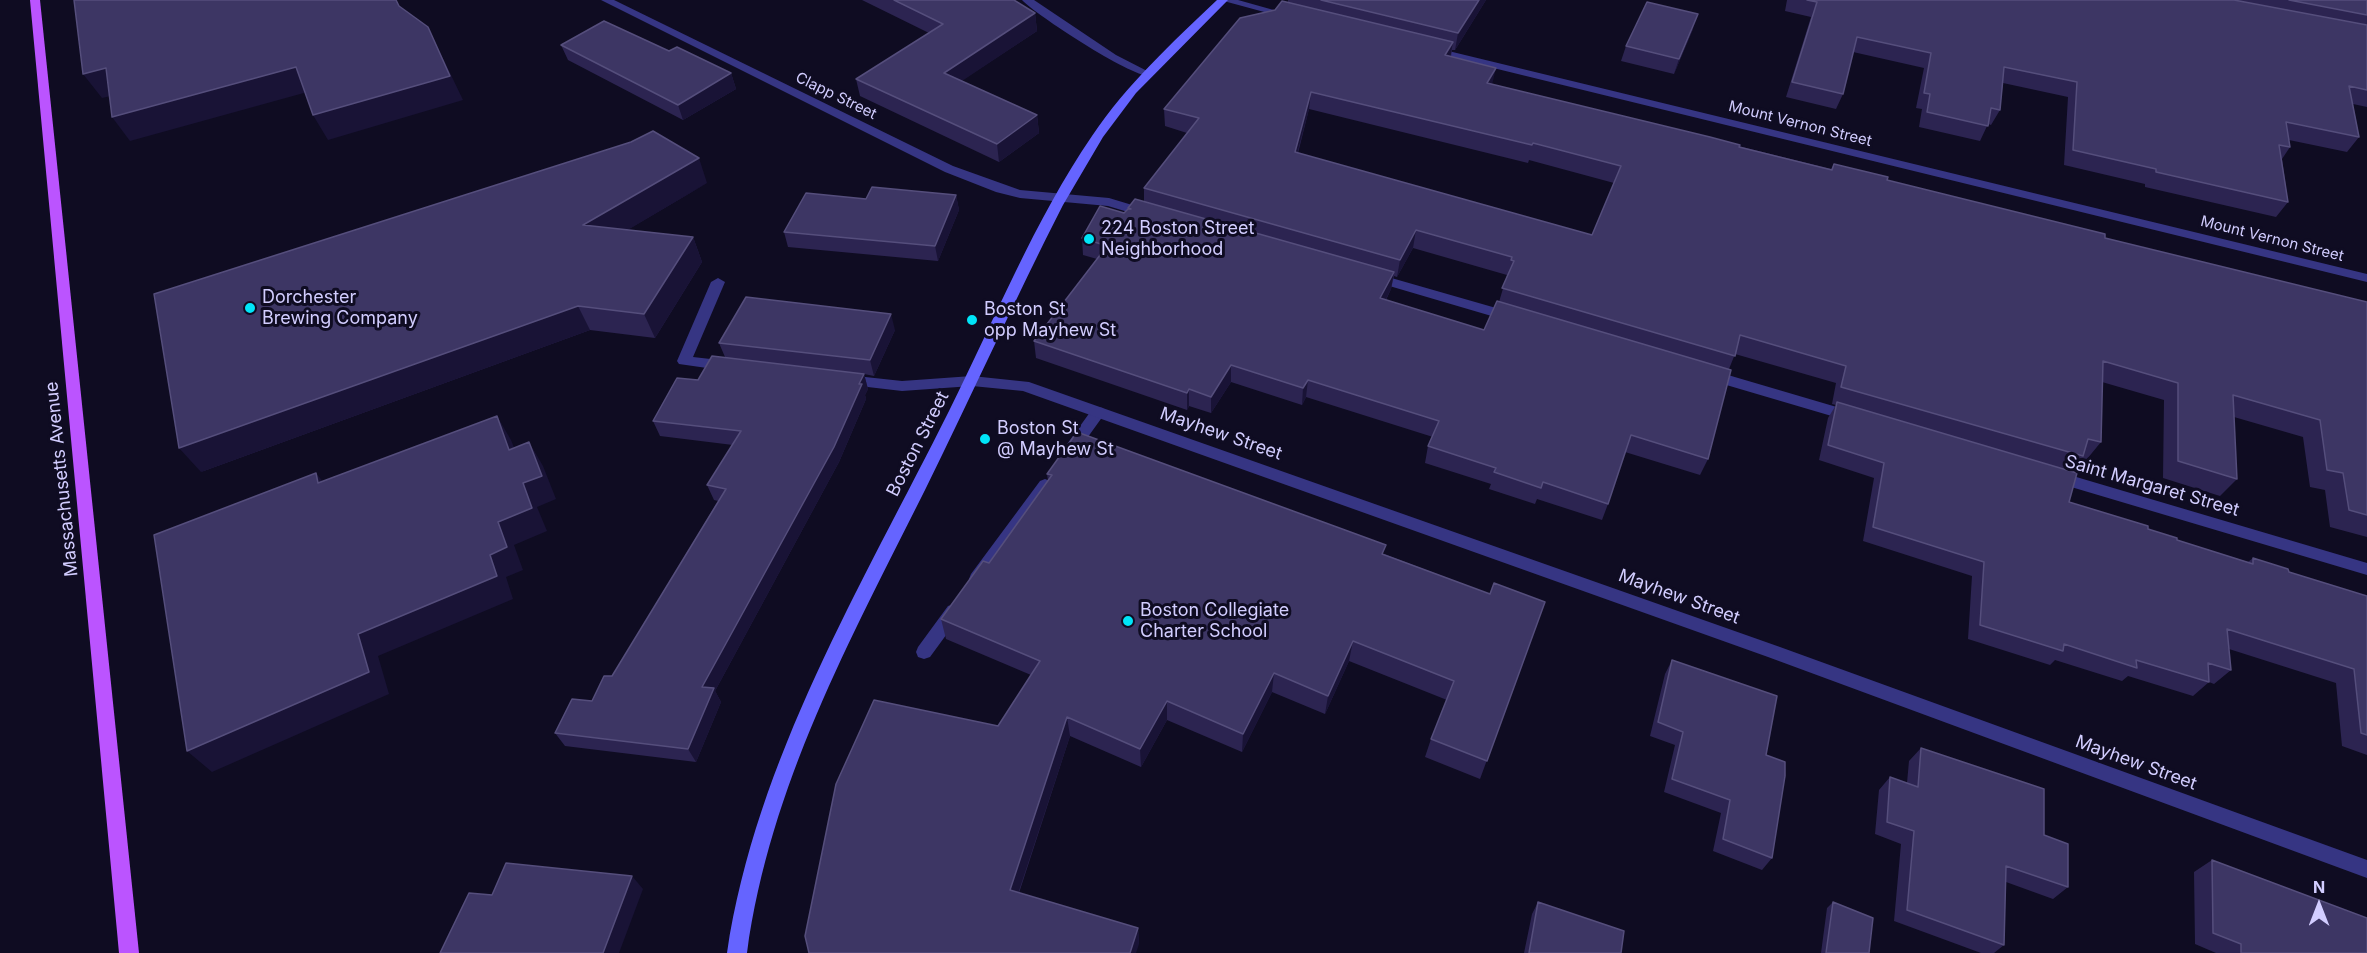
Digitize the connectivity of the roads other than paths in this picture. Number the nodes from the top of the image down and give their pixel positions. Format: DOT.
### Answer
graph roads {
  1 [pos="35,0"];
  2 [pos="606,0"];
  3 [pos="1027,0"];
  4 [pos="1224,0"];
  5 [pos="1306,20"];
  6 [pos="1422,48"];
  7 [pos="1147,74"];
  8 [pos="1060,199"];
  9 [pos="1166,219"];
  10 [pos="1355,272"];
  11 [pos="2367,278"];
  12 [pos="718,282"];
  13 [pos="1524,320"];
  14 [pos="742,367"];
  15 [pos="1695,371"];
  16 [pos="833,378"];
  17 [pos="972,381"];
  18 [pos="1098,412"];
  19 [pos="1866,421"];
  20 [pos="2038,471"];
  21 [pos="2367,569"];
  22 [pos="924,652"];
  23 [pos="2367,869"];
  24 [pos="129,953"];
  25 [pos="737,953"];
  1 -- 24 [label="main road, Massachusetts Avenue"];
  2 -- 8 [label="street, Clapp Street"];
  3 -- 7 [label="street"];
  4 -- 5 [label="street"];
  4 -- 7 [label="main road, Boston Street"];
  6 -- 11 [label="street, Mount Vernon Street"];
  7 -- 8 [label="main road, Boston Street"];
  8 -- 9 [label="street"];
  8 -- 17 [label="main road, Boston Street"];
  10 -- 13 [label="street"];
  12 -- 14 [label="street"];
  15 -- 19 [label="street"];
  16 -- 17 [label="street, Mayhew Street"];
  17 -- 18 [label="street, Mayhew Street"];
  17 -- 25 [label="main road, Boston Street"];
  18 -- 22 [label="street"];
  18 -- 23 [label="street, Mayhew Street"];
  20 -- 21 [label="street, Saint Margaret Street"];
}
